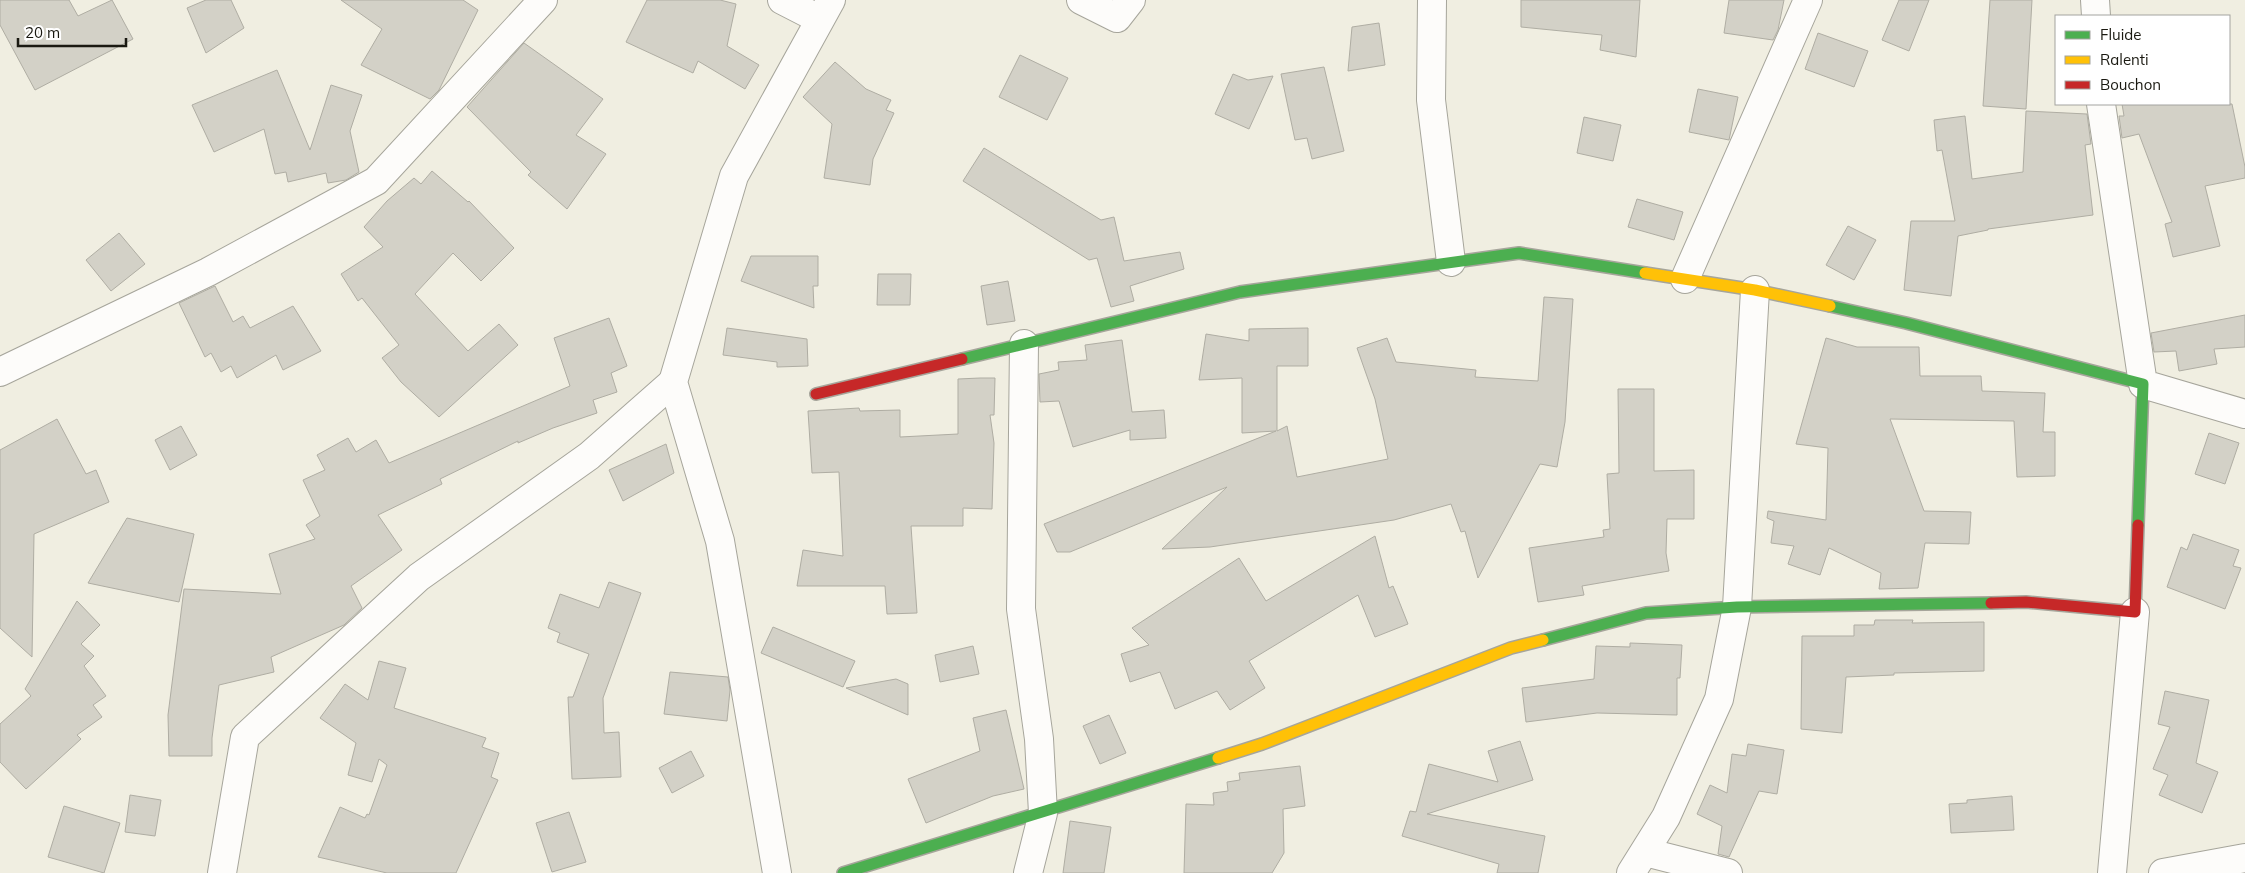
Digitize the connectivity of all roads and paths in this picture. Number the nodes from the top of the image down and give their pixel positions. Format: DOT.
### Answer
graph roads {
  1 [pos="543,0"];
  2 [pos="782,0"];
  3 [pos="1081,0"];
  4 [pos="1131,0"];
  5 [pos="1432,0"];
  6 [pos="1808,0"];
  7 [pos="2095,0"];
  8 [pos="825,9"];
  9 [pos="2096,15"];
  10 [pos="2100,105"];
  11 [pos="1450,262"];
  12 [pos="1685,279"];
  13 [pos="1755,290"];
  14 [pos="1024,344"];
  15 [pos="0,372"];
  16 [pos="673,382"];
  17 [pos="2143,384"];
  18 [pos="816,394"];
  19 [pos="2245,414"];
  20 [pos="1737,607"];
  21 [pos="2136,612"];
  22 [pos="1043,813"];
  23 [pos="2245,858"];
  24 [pos="1638,862"];
  25 [pos="222,873"];
  26 [pos="777,873"];
  27 [pos="843,873"];
  28 [pos="1028,873"];
  29 [pos="1728,873"];
  30 [pos="2112,873"];
  31 [pos="2163,873"];
  1 -- 15 [label="street"];
  2 -- 8 [label="street"];
  3 -- 4 [label="street"];
  5 -- 11 [label="street"];
  6 -- 12 [label="street"];
  7 -- 9 [label="street"];
  8 -- 16 [label="street"];
  10 -- 17 [label="street"];
  11 -- 12 [label="street"];
  11 -- 14 [label="street"];
  12 -- 13 [label="street"];
  13 -- 17 [label="street"];
  13 -- 20 [label="street"];
  14 -- 18 [label="street"];
  14 -- 22 [label="street"];
  16 -- 25 [label="street"];
  16 -- 26 [label="street"];
  17 -- 19 [label="street"];
  17 -- 21 [label="street"];
  20 -- 21 [label="street"];
  20 -- 22 [label="street"];
  20 -- 24 [label="street"];
  21 -- 30 [label="street"];
  22 -- 27 [label="street"];
  22 -- 28 [label="street"];
  23 -- 31 [label="street"];
  24 -- 29 [label="street"];
}
